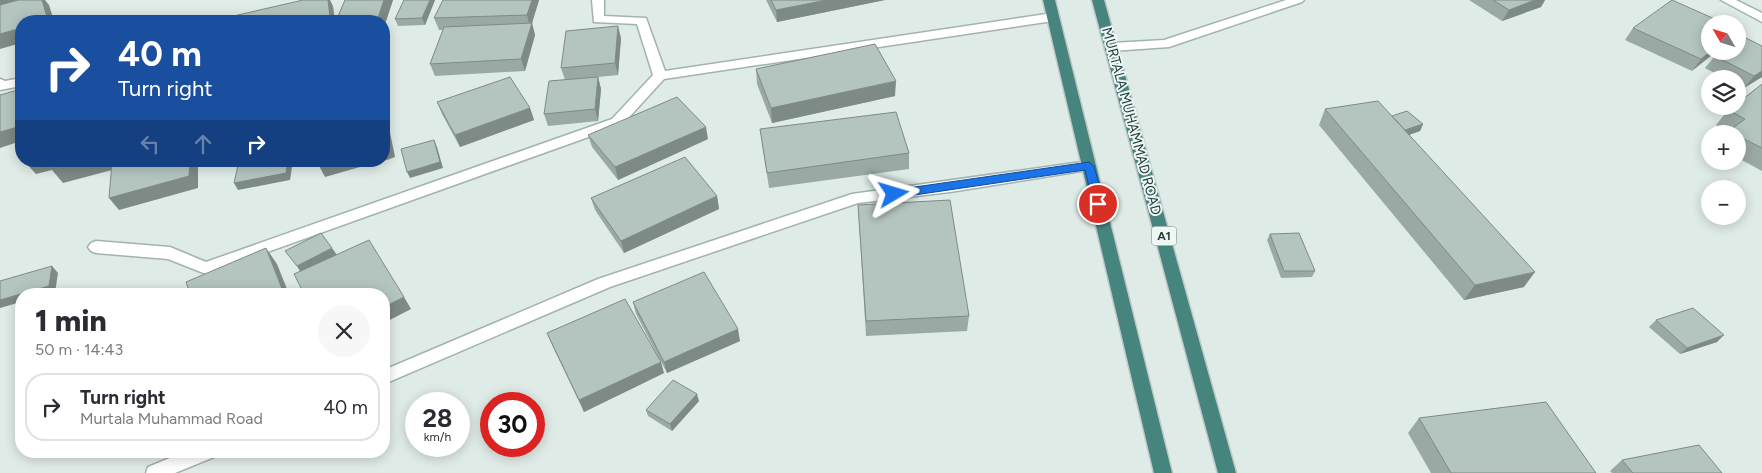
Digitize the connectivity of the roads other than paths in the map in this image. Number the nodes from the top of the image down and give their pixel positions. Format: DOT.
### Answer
graph roads {
  1 [pos="598,0"];
  2 [pos="1049,0"];
  3 [pos="1098,0"];
  4 [pos="1298,0"];
  5 [pos="1727,0"];
  6 [pos="1053,17"];
  7 [pos="1762,18"];
  8 [pos="1112,47"];
  9 [pos="660,76"];
  10 [pos="0,83"];
  11 [pos="15,83"];
  12 [pos="1089,166"];
  13 [pos="96,247"];
  14 [pos="390,374"];
  15 [pos="191,458"];
  16 [pos="155,473"];
  17 [pos="1163,473"];
  18 [pos="1228,473"];
  1 -- 9 [label="street"];
  2 -- 6 [label="highway"];
  3 -- 8 [label="highway, MURTALA MUHAMMAD ROAD / A1"];
  4 -- 8 [label="street"];
  5 -- 7 [label="street"];
  6 -- 9 [label="street"];
  6 -- 12 [label="highway"];
  8 -- 18 [label="highway, MURTALA MUHAMMAD ROAD / A1"];
  9 -- 13 [label="street"];
  10 -- 11 [label="street"];
  12 -- 14 [label="street"];
  12 -- 17 [label="highway"];
  15 -- 16 [label="street"];
}
